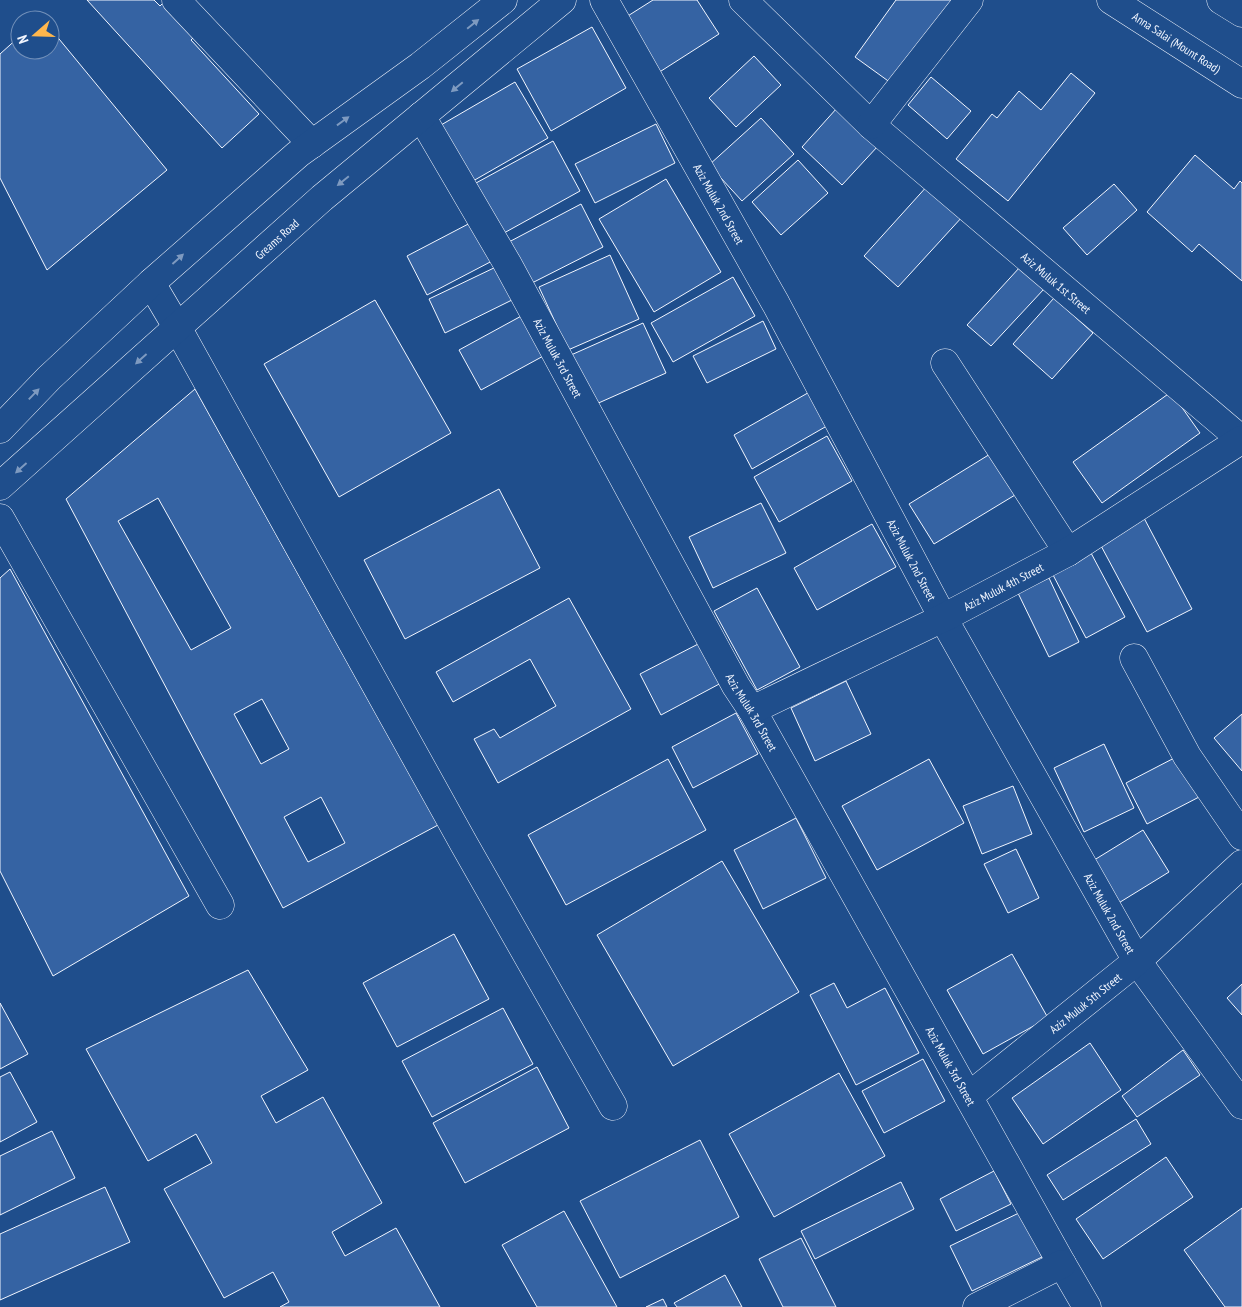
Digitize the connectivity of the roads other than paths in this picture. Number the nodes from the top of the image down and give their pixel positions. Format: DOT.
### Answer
graph roads {
  1 [pos="176,0"];
  2 [pos="503,0"];
  3 [pos="562,0"];
  4 [pos="604,0"];
  5 [pos="743,0"];
  6 [pos="970,0"];
  7 [pos="1111,0"];
  8 [pos="1221,0"];
  9 [pos="1242,13"];
  10 [pos="1242,84"];
  11 [pos="421,116"];
  12 [pos="871,125"];
  13 [pos="312,144"];
  14 [pos="151,283"];
  15 [pos="177,326"];
  16 [pos="945,362"];
  17 [pos="0,429"];
  18 [pos="1241,440"];
  19 [pos="0,486"];
  20 [pos="0,518"];
  21 [pos="1068,552"];
  22 [pos="943,618"];
  23 [pos="1134,658"];
  24 [pos="752,710"];
  25 [pos="1242,836"];
  26 [pos="1242,864"];
  27 [pos="220,905"];
  28 [pos="1137,961"];
  29 [pos="969,1096"];
  30 [pos="1242,1105"];
  31 [pos="613,1106"];
  32 [pos="1062,1264"];
  33 [pos="977,1307"];
  34 [pos="1087,1307"];
  1 -- 13 [label="street"];
  13 -- 2 [label="street, one-way"];
  3 -- 11 [label="street, Greams Road, one-way"];
  4 -- 22 [label="street, Aziz Muluk 2nd Street"];
  5 -- 12 [label="street, Aziz Muluk 1st Street"];
  6 -- 12 [label="street"];
  7 -- 10 [label="street, Anna Salai (Mount Road)"];
  8 -- 9 [label="street"];
  11 -- 15 [label="street, Greams Road, one-way"];
  11 -- 24 [label="street, Aziz Muluk 3rd Street"];
  12 -- 18 [label="street, Aziz Muluk 1st Street"];
  14 -- 13 [label="street, one-way"];
  14 -- 15 [label="street"];
  17 -- 14 [label="street, one-way"];
  15 -- 19 [label="street, Greams Road, one-way"];
  15 -- 31 [label="street"];
  16 -- 21 [label="street"];
  18 -- 21 [label="street, Aziz Muluk 4th Street"];
  20 -- 27 [label="street"];
  21 -- 22 [label="street, Aziz Muluk 4th Street"];
  22 -- 24 [label="street, Aziz Muluk 4th Street"];
  22 -- 28 [label="street, Aziz Muluk 2nd Street"];
  23 -- 25 [label="street"];
  24 -- 29 [label="street, Aziz Muluk 3rd Street"];
  26 -- 28 [label="street, Aziz Muluk 5th Street"];
  28 -- 29 [label="street, Aziz Muluk 5th Street"];
  28 -- 30 [label="street, Aziz Muluk 2nd Street"];
  29 -- 32 [label="street, Aziz Muluk 3rd Street"];
  32 -- 33 [label="street"];
  32 -- 34 [label="street, Aziz Muluk 3rd Street"];
}
